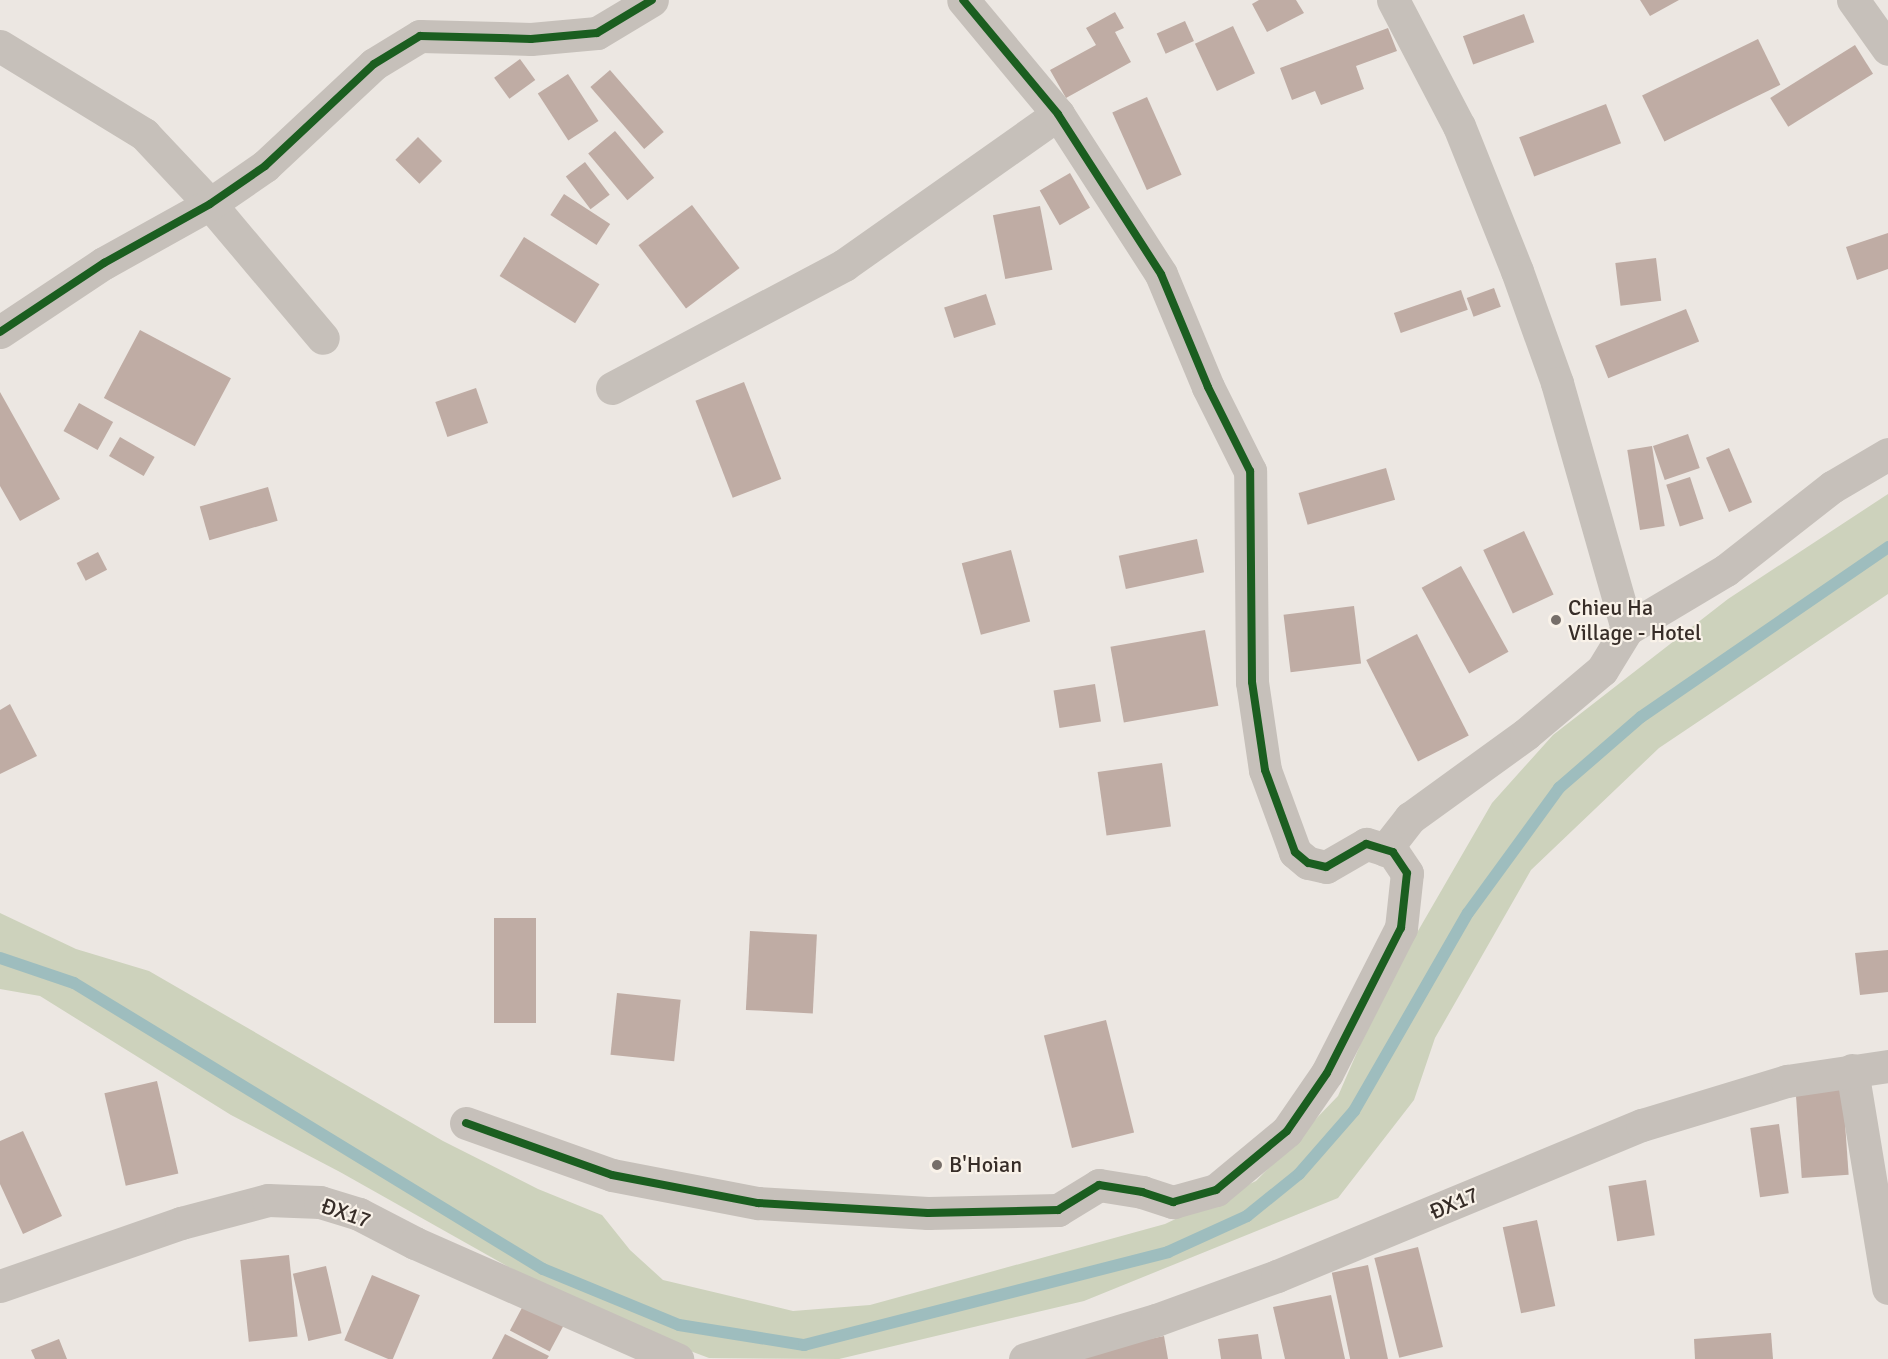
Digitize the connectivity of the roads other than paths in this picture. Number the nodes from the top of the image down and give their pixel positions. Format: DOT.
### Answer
graph roads {
  1 [pos="652,0"];
  2 [pos="963,0"];
  3 [pos="1393,0"];
  4 [pos="1853,0"];
  5 [pos="0,46"];
  6 [pos="1888,49"];
  7 [pos="1058,114"];
  8 [pos="210,204"];
  9 [pos="0,332"];
  10 [pos="323,338"];
  11 [pos="612,388"];
  12 [pos="1888,454"];
  13 [pos="1628,629"];
  14 [pos="1384,850"];
  15 [pos="1888,1066"];
  16 [pos="1852,1070"];
  17 [pos="466,1123"];
  18 [pos="0,1286"];
  19 [pos="1888,1288"];
  20 [pos="677,1359"];
  21 [pos="1025,1359"];
  1 -- 8 [label="street"];
  2 -- 7 [label="street"];
  3 -- 13 [label="street"];
  4 -- 6 [label="street"];
  5 -- 8 [label="street"];
  7 -- 11 [label="street"];
  7 -- 14 [label="street"];
  8 -- 9 [label="street"];
  8 -- 10 [label="street"];
  12 -- 13 [label="street"];
  13 -- 14 [label="street"];
  14 -- 17 [label="street"];
  15 -- 16 [label="street, ĐX17"];
  16 -- 19 [label="street"];
  16 -- 21 [label="street, ĐX17"];
  18 -- 20 [label="street, ĐX17"];
}
